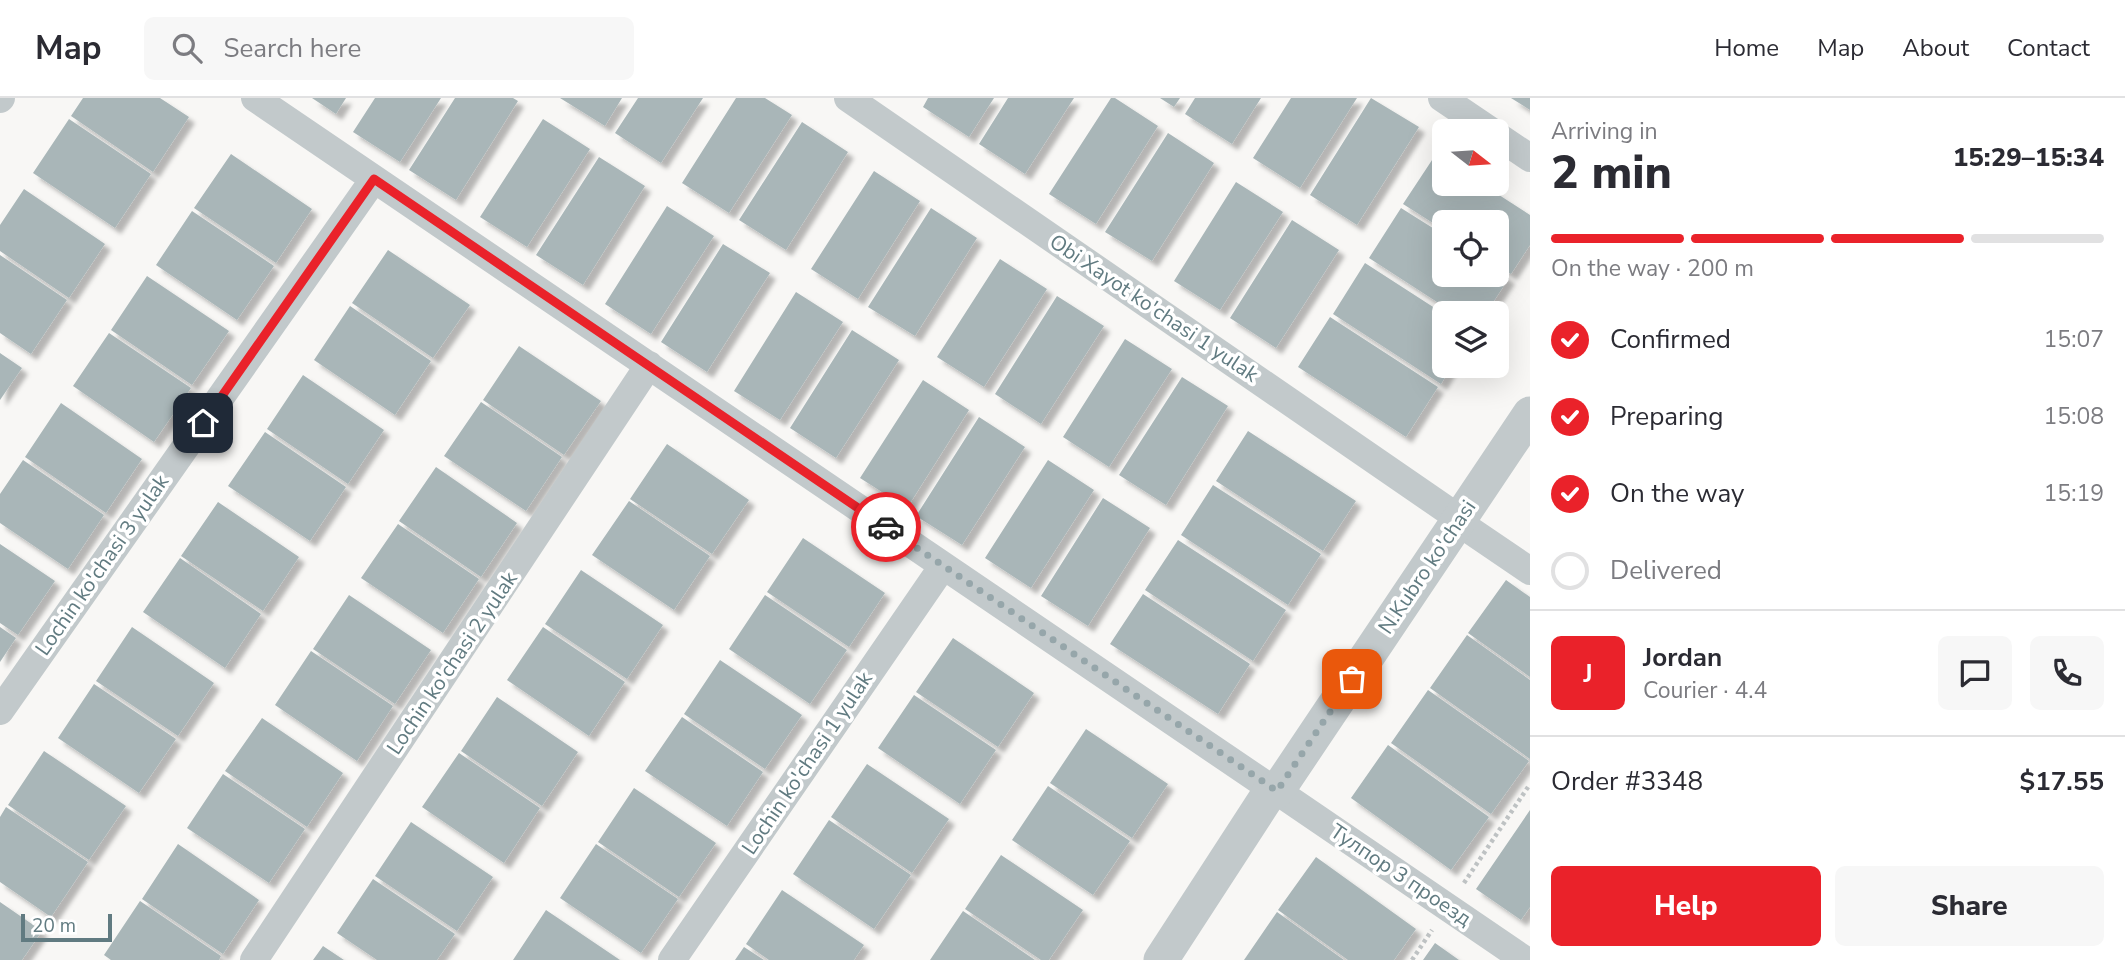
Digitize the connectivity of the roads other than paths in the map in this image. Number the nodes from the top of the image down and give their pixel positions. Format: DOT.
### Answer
graph roads {
  1 [pos="255,98"];
  2 [pos="848,98"];
  3 [pos="1442,98"];
  4 [pos="1473,119"];
  5 [pos="1509,144"];
  6 [pos="1530,158"];
  7 [pos="374,179"];
  8 [pos="649,365"];
  9 [pos="1530,414"];
  10 [pos="1459,521"];
  11 [pos="943,566"];
  12 [pos="1530,571"];
  13 [pos="0,711"];
  14 [pos="1274,790"];
  15 [pos="254,960"];
  16 [pos="672,960"];
  17 [pos="1161,960"];
  18 [pos="1525,960"];
  1 -- 7 [label="street, Тулпор 3 проезд"];
  2 -- 10 [label="street, Obi Xayot ko'chasi 1 yulak"];
  3 -- 4 [label="street"];
  5 -- 6 [label="street"];
  7 -- 8 [label="street, Тулпор 3 проезд"];
  7 -- 13 [label="street, Lochin ko'chasi 3 yulak"];
  8 -- 11 [label="street, Тулпор 3 проезд"];
  8 -- 15 [label="street, Lochin ko'chasi 2 yulak"];
  9 -- 10 [label="street, N.Kubro ko'chasi"];
  10 -- 12 [label="street, Obi Xayot ko'chasi 1 yulak"];
  10 -- 14 [label="street, N.Kubro ko'chasi"];
  11 -- 14 [label="street, Тулпор 3 проезд"];
  11 -- 16 [label="street, Lochin ko'chasi 1 yulak"];
  14 -- 17 [label="street, N.Kubro ko'chasi"];
  14 -- 18 [label="street, Тулпор 3 проезд"];
}
